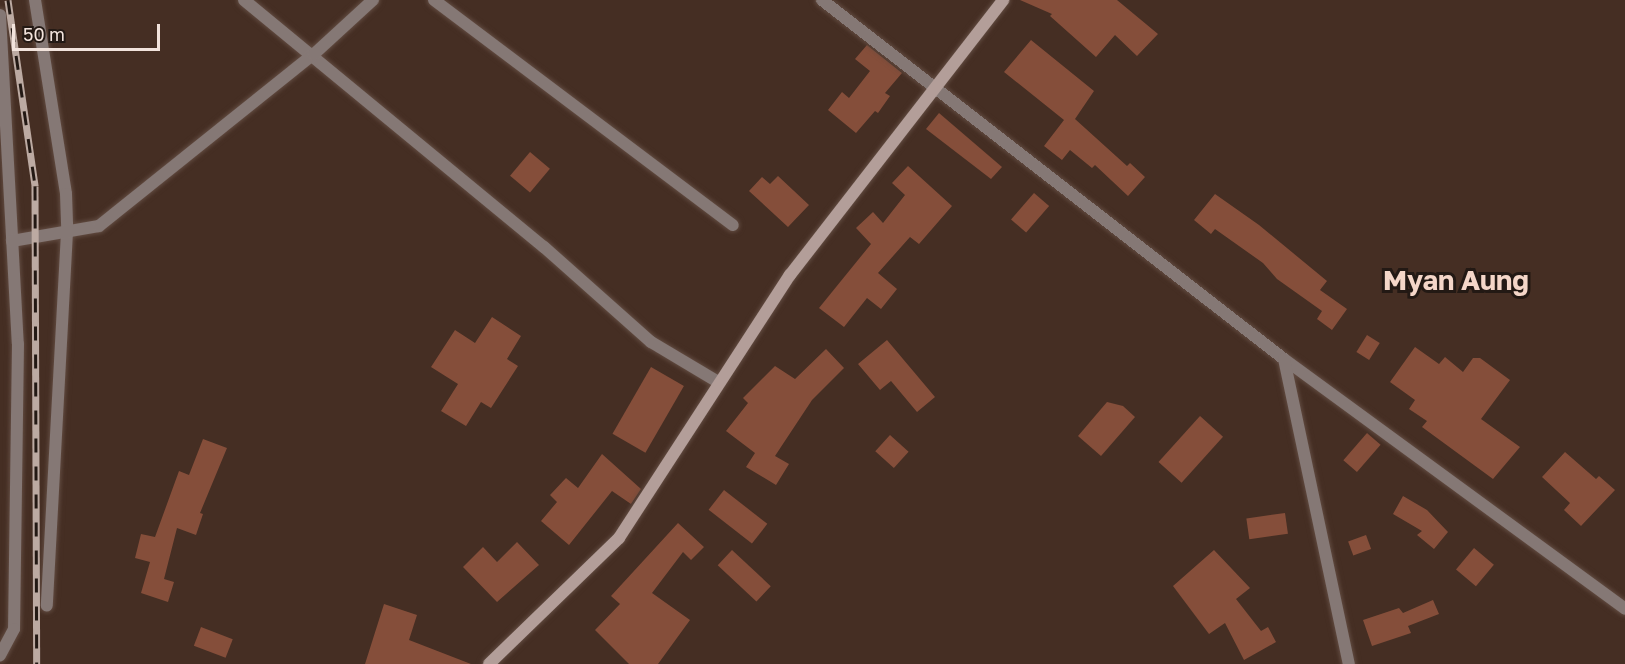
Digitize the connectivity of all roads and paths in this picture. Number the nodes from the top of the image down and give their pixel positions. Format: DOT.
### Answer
graph roads {
  1 [pos="35,0"];
  2 [pos="244,0"];
  3 [pos="373,0"];
  4 [pos="434,0"];
  5 [pos="822,0"];
  6 [pos="1003,0"];
  7 [pos="0,15"];
  8 [pos="314,54"];
  9 [pos="934,89"];
  10 [pos="734,225"];
  11 [pos="67,232"];
  12 [pos="12,240"];
  13 [pos="1284,358"];
  14 [pos="718,382"];
  15 [pos="47,605"];
  16 [pos="1625,609"];
  17 [pos="1,658"];
  18 [pos="489,664"];
  19 [pos="1349,664"];
  1 -- 11 [label="street"];
  2 -- 8 [label="street"];
  3 -- 8 [label="street"];
  4 -- 10 [label="street"];
  5 -- 9 [label="street"];
  6 -- 9 [label="main road"];
  7 -- 12 [label="street"];
  8 -- 11 [label="street"];
  8 -- 14 [label="street"];
  9 -- 13 [label="street"];
  9 -- 14 [label="main road"];
  11 -- 12 [label="street"];
  11 -- 15 [label="street"];
  12 -- 17 [label="street"];
  13 -- 16 [label="street"];
  13 -- 19 [label="street"];
  14 -- 18 [label="main road"];
}
